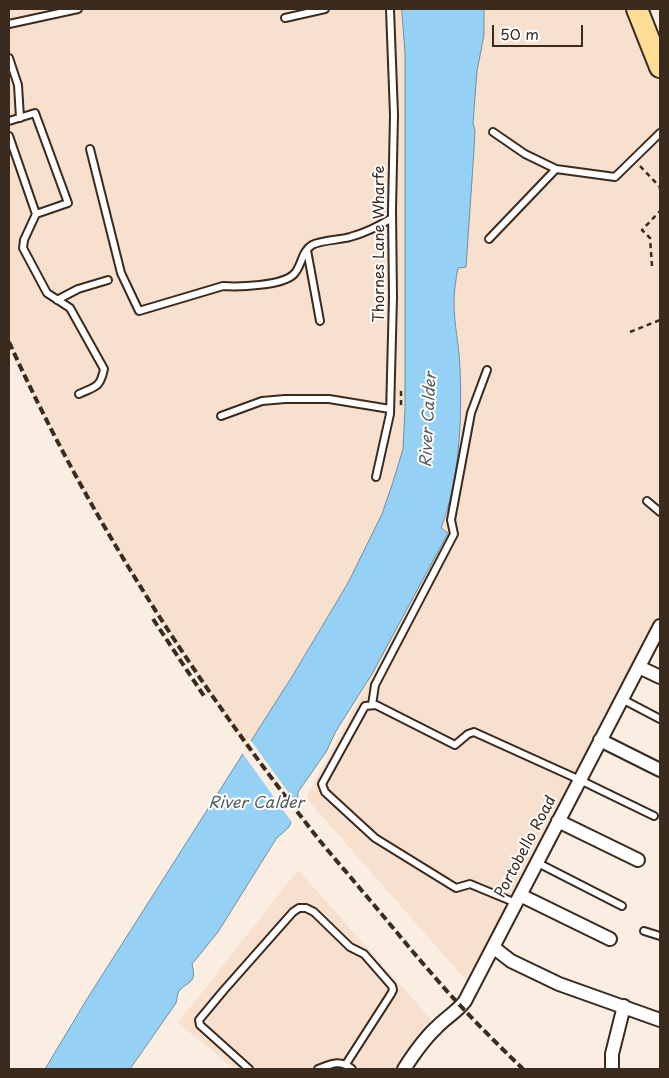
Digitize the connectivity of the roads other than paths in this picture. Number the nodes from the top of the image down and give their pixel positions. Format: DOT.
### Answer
graph roads {
  1 [pos="78,9"];
  2 [pos="325,9"];
  3 [pos="390,9"];
  4 [pos="637,9"];
  5 [pos="70,10"];
  6 [pos="285,18"];
  7 [pos="9,24"];
  8 [pos="9,58"];
  9 [pos="660,67"];
  10 [pos="20,118"];
  11 [pos="9,121"];
  12 [pos="493,132"];
  13 [pos="660,133"];
  14 [pos="10,141"];
  15 [pos="90,149"];
  16 [pos="556,169"];
  17 [pos="36,214"];
  18 [pos="392,218"];
  19 [pos="489,239"];
  20 [pos="308,250"];
  21 [pos="108,280"];
  22 [pos="57,300"];
  23 [pos="320,321"];
  24 [pos="486,370"];
  25 [pos="79,394"];
  26 [pos="390,409"];
  27 [pos="221,416"];
  28 [pos="376,477"];
  29 [pos="647,501"];
  30 [pos="660,512"];
  31 [pos="660,626"];
  32 [pos="639,667"];
  33 [pos="660,677"];
  34 [pos="622,699"];
  35 [pos="372,705"];
  36 [pos="660,719"];
  37 [pos="600,740"];
  38 [pos="660,770"];
  39 [pos="580,780"];
  40 [pos="654,816"];
  41 [pos="558,821"];
  42 [pos="638,860"];
  43 [pos="536,862"];
  44 [pos="518,899"];
  45 [pos="622,906"];
  46 [pos="644,931"];
  47 [pos="660,936"];
  48 [pos="610,939"];
  49 [pos="493,947"];
  50 [pos="624,1006"];
  51 [pos="660,1020"];
  52 [pos="349,1067"];
  53 [pos="249,1069"];
  54 [pos="318,1069"];
  55 [pos="404,1069"];
  56 [pos="612,1069"];
  1 -- 5 [label="lane"];
  2 -- 6 [label="lane"];
  3 -- 18 [label="lane, Thornes Lane Wharfe"];
  4 -- 9 [label="main road"];
  5 -- 7 [label="lane"];
  8 -- 10 [label="lane"];
  10 -- 11 [label="lane"];
  10 -- 17 [label="lane"];
  12 -- 16 [label="lane"];
  13 -- 16 [label="lane"];
  14 -- 17 [label="lane"];
  15 -- 20 [label="lane"];
  16 -- 19 [label="lane"];
  17 -- 22 [label="lane"];
  18 -- 20 [label="lane"];
  18 -- 26 [label="lane, Thornes Lane Wharfe"];
  20 -- 23 [label="lane"];
  21 -- 22 [label="lane"];
  22 -- 25 [label="lane"];
  24 -- 35 [label="lane"];
  26 -- 27 [label="lane"];
  26 -- 28 [label="lane, Thornes Lane Wharfe"];
  29 -- 30 [label="lane"];
  31 -- 32 [label="street, Portobello Road"];
  32 -- 33 [label="street"];
  32 -- 34 [label="street, Portobello Road"];
  34 -- 36 [label="lane"];
  34 -- 37 [label="street, Portobello Road"];
  35 -- 39 [label="lane"];
  35 -- 44 [label="lane"];
  37 -- 38 [label="street"];
  37 -- 39 [label="street, Portobello Road"];
  39 -- 40 [label="lane"];
  39 -- 41 [label="street, Portobello Road"];
  41 -- 42 [label="street"];
  41 -- 43 [label="street, Portobello Road"];
  43 -- 44 [label="street, Portobello Road"];
  43 -- 45 [label="lane"];
  44 -- 48 [label="street"];
  44 -- 49 [label="street, Portobello Road"];
  46 -- 47 [label="lane"];
  49 -- 50 [label="street"];
  49 -- 55 [label="street, Portobello Road"];
  50 -- 51 [label="street"];
  50 -- 56 [label="street"];
  52 -- 53 [label="lane"];
  52 -- 54 [label="lane"];
}
